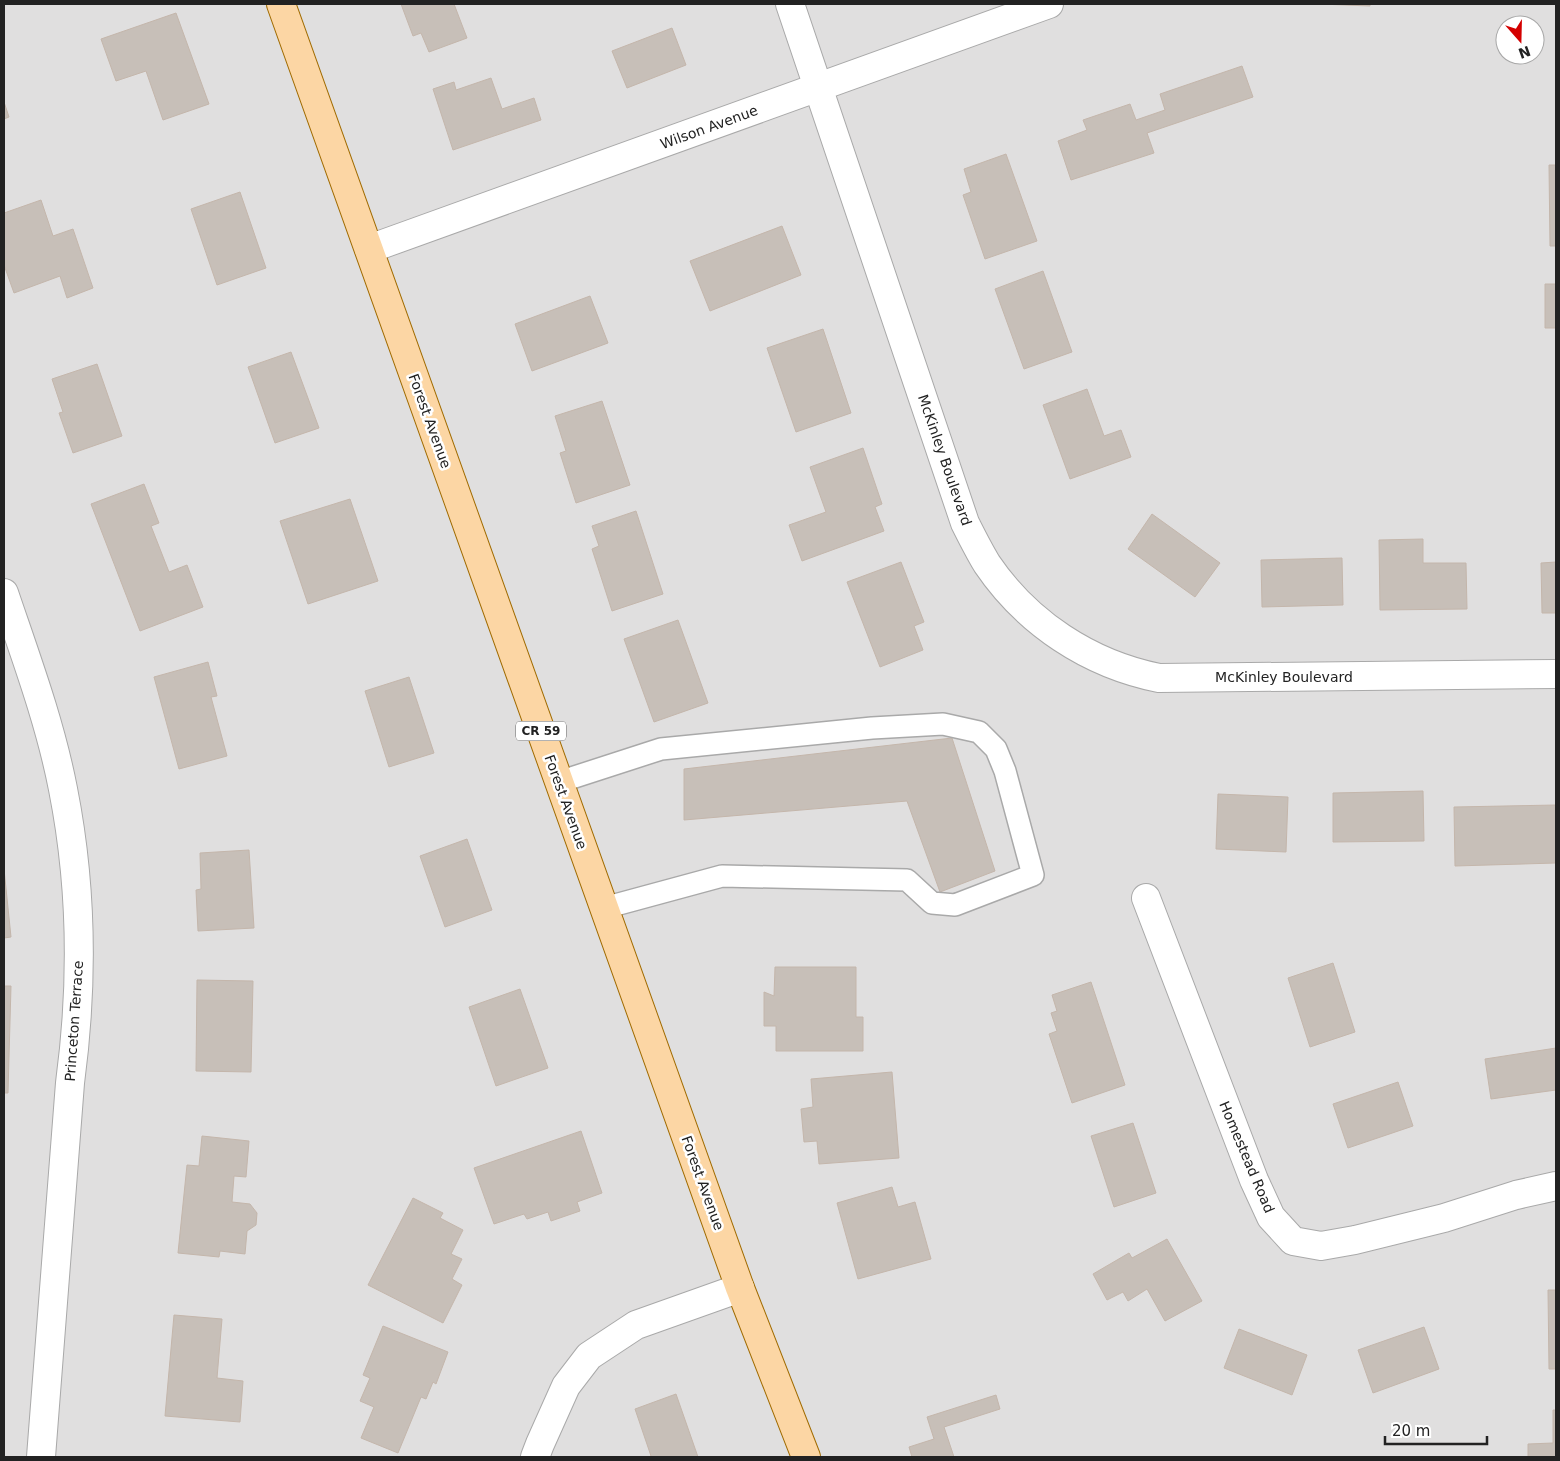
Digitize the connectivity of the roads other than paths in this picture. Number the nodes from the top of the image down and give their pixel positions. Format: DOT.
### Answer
graph roads {
  1 [pos="281,4"];
  2 [pos="790,4"];
  3 [pos="1049,4"];
  4 [pos="818,87"];
  5 [pos="369,249"];
  6 [pos="4,593"];
  7 [pos="1556,674"];
  8 [pos="559,782"];
  9 [pos="1146,898"];
  10 [pos="604,908"];
  11 [pos="1556,1186"];
  12 [pos="740,1288"];
  13 [pos="41,1457"];
  14 [pos="535,1457"];
  15 [pos="806,1457"];
  1 -- 5 [label="main road, Forest Avenue / CR 59"];
  2 -- 4 [label="street, McKinley Boulevard"];
  3 -- 4 [label="street, Wilson Avenue"];
  4 -- 5 [label="street, Wilson Avenue"];
  4 -- 7 [label="street, McKinley Boulevard"];
  5 -- 8 [label="main road, Forest Avenue / CR 59"];
  6 -- 13 [label="street, Princeton Terrace"];
  8 -- 10 [label="main road, Forest Avenue / CR 59"];
  8 -- 10 [label="lane"];
  9 -- 11 [label="street, Homestead Road"];
  10 -- 12 [label="main road, Forest Avenue / CR 59"];
  12 -- 14 [label="street"];
  12 -- 15 [label="main road, Forest Avenue / CR 59"];
}
